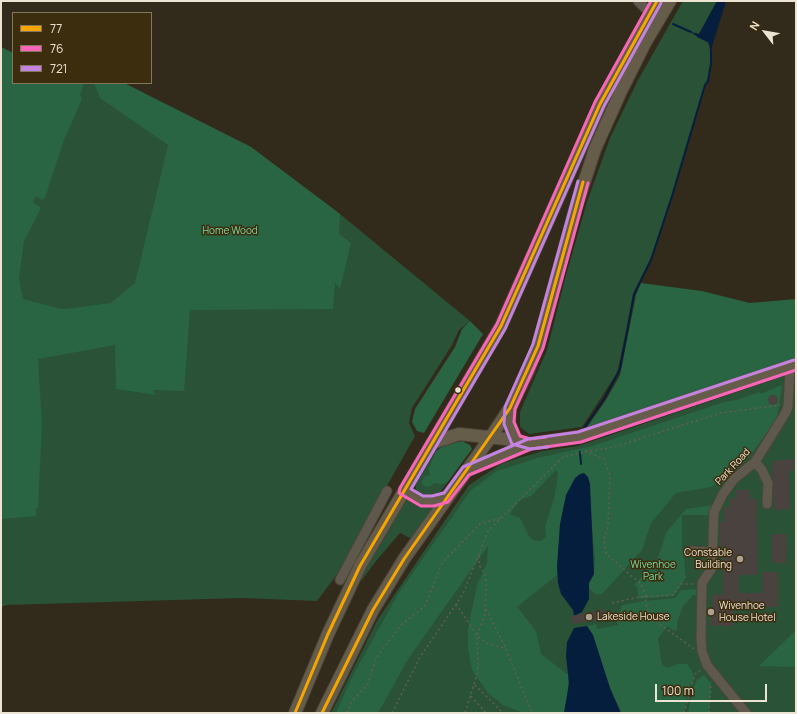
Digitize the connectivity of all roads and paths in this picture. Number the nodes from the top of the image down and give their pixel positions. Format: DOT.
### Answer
graph roads {
  1 [pos="638,1"];
  2 [pos="657,1"];
  3 [pos="670,1"];
  4 [pos="650,12"];
  5 [pos="793,366"];
  6 [pos="788,402"];
  7 [pos="510,408"];
  8 [pos="490,438"];
  9 [pos="516,440"];
  10 [pos="432,443"];
  11 [pos="530,444"];
  12 [pos="585,452"];
  13 [pos="755,462"];
  14 [pos="466,471"];
  15 [pos="387,491"];
  16 [pos="404,491"];
  17 [pos="447,497"];
  18 [pos="767,504"];
  19 [pos="502,517"];
  20 [pos="691,551"];
  21 [pos="712,552"];
  22 [pos="479,554"];
  23 [pos="340,580"];
  24 [pos="702,583"];
  25 [pos="645,596"];
  26 [pos="612,603"];
  27 [pos="456,604"];
  28 [pos="485,607"];
  29 [pos="477,635"];
  30 [pos="506,649"];
  31 [pos="698,653"];
  32 [pos="704,668"];
  33 [pos="475,684"];
  34 [pos="471,696"];
  35 [pos="295,713"];
  36 [pos="322,713"];
  37 [pos="348,713"];
  38 [pos="392,713"];
  39 [pos="465,713"];
  40 [pos="486,713"];
  41 [pos="503,713"];
  42 [pos="532,713"];
  43 [pos="684,713"];
  44 [pos="746,713"];
  1 -- 4 [label="street"];
  2 -- 4 [label="main road"];
  3 -- 7 [label="main road"];
  4 -- 10 [label="main road"];
  5 -- 6 [label="street, Park Road"];
  5 -- 11 [label="main road"];
  6 -- 12 [label="path"];
  6 -- 13 [label="street, Park Road"];
  7 -- 8 [label="main road"];
  7 -- 9 [label="main road"];
  8 -- 9 [label="main road"];
  8 -- 10 [label="main road"];
  8 -- 14 [label="main road"];
  9 -- 11 [label="main road"];
  10 -- 16 [label="main road"];
  11 -- 14 [label="main road"];
  12 -- 19 [label="path"];
  12 -- 25 [label="path"];
  13 -- 18 [label="street"];
  13 -- 21 [label="street, Park Road"];
  14 -- 17 [label="main road"];
  15 -- 23 [label="street"];
  16 -- 17 [label="main road"];
  16 -- 35 [label="main road"];
  17 -- 36 [label="main road"];
  19 -- 22 [label="path"];
  19 -- 37 [label="path"];
  20 -- 21 [label="street"];
  21 -- 24 [label="street, Park Road"];
  22 -- 27 [label="path"];
  22 -- 28 [label="path"];
  24 -- 25 [label="path"];
  24 -- 44 [label="street, Park Road"];
  25 -- 26 [label="path"];
  25 -- 31 [label="path"];
  27 -- 29 [label="path"];
  27 -- 38 [label="path"];
  28 -- 29 [label="path"];
  28 -- 30 [label="path"];
  29 -- 30 [label="path"];
  29 -- 33 [label="path"];
  30 -- 42 [label="path"];
  32 -- 43 [label="path"];
  33 -- 34 [label="path"];
  33 -- 41 [label="path"];
  34 -- 39 [label="path"];
  34 -- 40 [label="path"];
}
